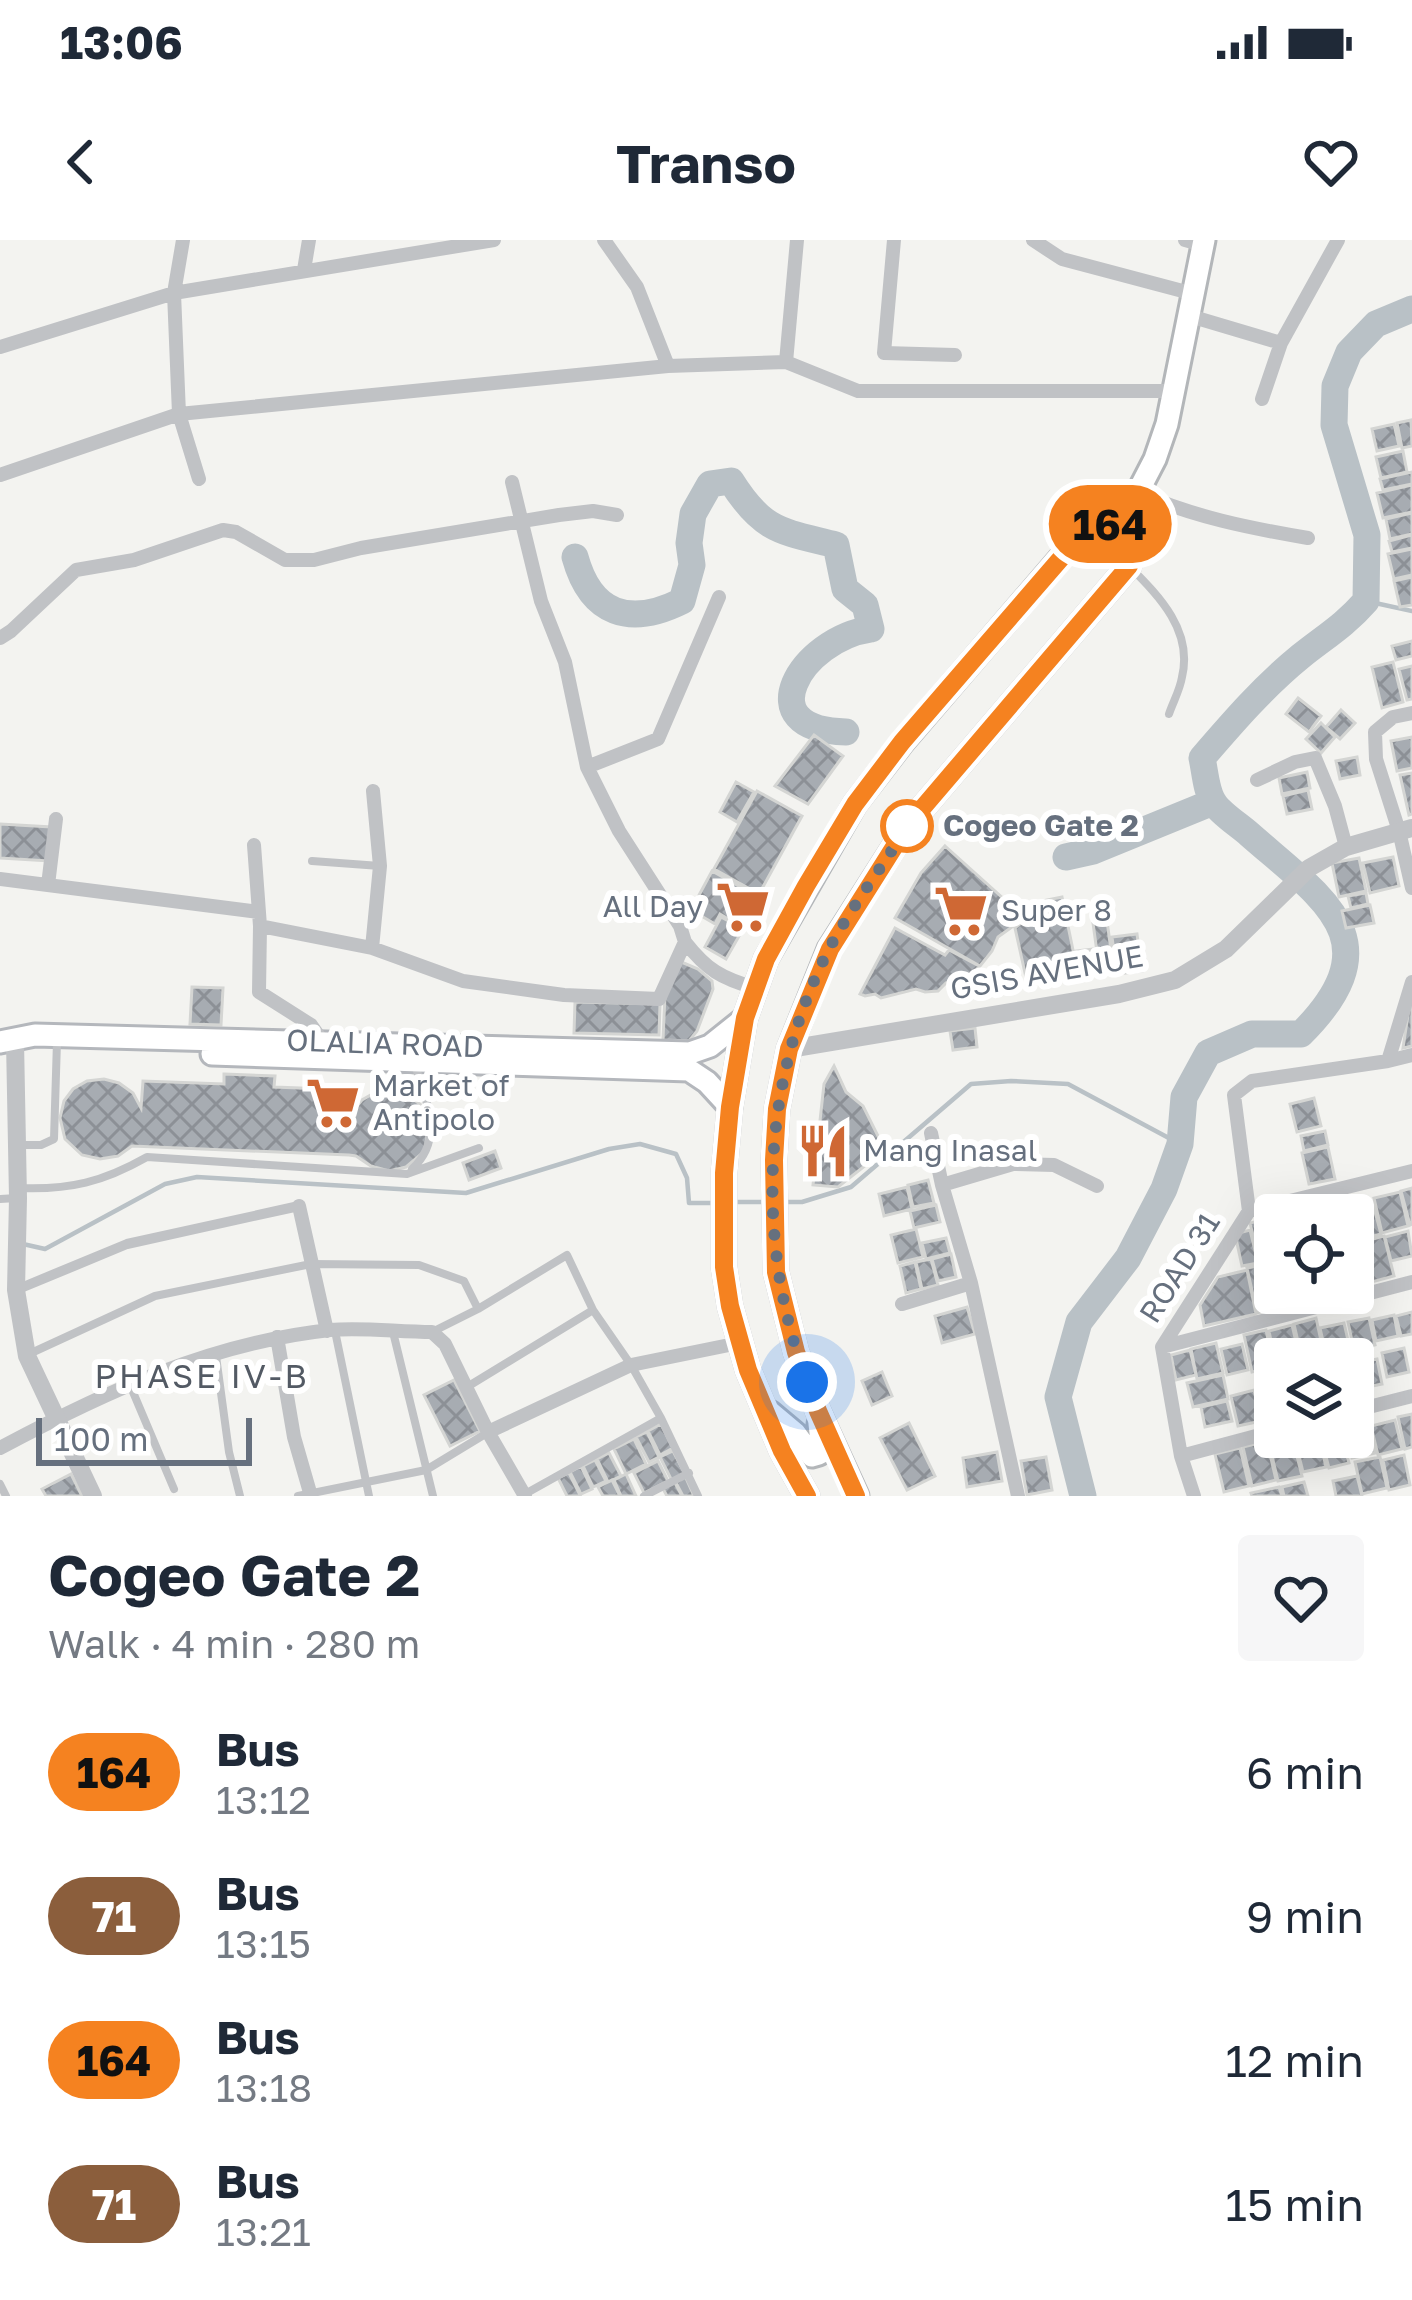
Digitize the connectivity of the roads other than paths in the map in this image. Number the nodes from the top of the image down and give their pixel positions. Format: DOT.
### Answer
graph roads {
  1 [pos="183,240"];
  2 [pos="309,240"];
  3 [pos="494,240"];
  4 [pos="604,240"];
  5 [pos="797,240"];
  6 [pos="894,240"];
  7 [pos="1033,240"];
  8 [pos="1338,240"];
  9 [pos="1198,242"];
  10 [pos="304,270"];
  11 [pos="174,293"];
  12 [pos="1192,305"];
  13 [pos="1280,343"];
  14 [pos="0,347"];
  15 [pos="955,355"];
  16 [pos="786,362"];
  17 [pos="668,366"];
  18 [pos="1176,391"];
  19 [pos="1262,399"];
  20 [pos="179,414"];
  21 [pos="0,475"];
  22 [pos="200,479"];
  23 [pos="512,482"];
  24 [pos="1139,493"];
  25 [pos="617,515"];
  26 [pos="1124,520"];
  27 [pos="520,523"];
  28 [pos="1308,538"];
  29 [pos="1129,566"];
  30 [pos="719,597"];
  31 [pos="0,638"];
  32 [pos="1412,713"];
  33 [pos="1168,714"];
  34 [pos="587,767"];
  35 [pos="1257,780"];
  36 [pos="373,791"];
  37 [pos="56,819"];
  38 [pos="1406,830"];
  39 [pos="254,845"];
  40 [pos="1346,847"];
  41 [pos="311,861"];
  42 [pos="380,866"];
  43 [pos="0,878"];
  44 [pos="48,885"];
  45 [pos="1412,888"];
  46 [pos="259,919"];
  47 [pos="686,941"];
  48 [pos="372,948"];
  49 [pos="1412,982"];
  50 [pos="755,988"];
  51 [pos="745,1018"];
  52 [pos="8,1041"];
  53 [pos="57,1042"];
  54 [pos="789,1049"];
  55 [pos="325,1050"];
  56 [pos="414,1053"];
  57 [pos="1412,1055"];
  58 [pos="1388,1061"];
  59 [pos="730,1107"];
  60 [pos="931,1133"];
  61 [pos="11,1141"];
  62 [pos="479,1148"];
  63 [pos="1412,1171"];
  64 [pos="406,1174"];
  65 [pos="942,1185"];
  66 [pos="1096,1186"];
  67 [pos="12,1195"];
  68 [pos="299,1206"];
  69 [pos="1249,1211"];
  70 [pos="311,1264"];
  71 [pos="1412,1282"];
  72 [pos="970,1283"];
  73 [pos="16,1290"];
  74 [pos="902,1304"];
  75 [pos="478,1309"];
  76 [pos="593,1310"];
  77 [pos="331,1330"];
  78 [pos="393,1332"];
  79 [pos="432,1332"];
  80 [pos="277,1337"];
  81 [pos="739,1343"];
  82 [pos="1162,1347"];
  83 [pos="27,1355"];
  84 [pos="216,1355"];
  85 [pos="631,1366"];
  86 [pos="130,1383"];
  87 [pos="467,1387"];
  88 [pos="1412,1396"];
  89 [pos="763,1406"];
  90 [pos="1374,1406"];
  91 [pos="818,1411"];
  92 [pos="55,1418"];
  93 [pos="662,1418"];
  94 [pos="488,1432"];
  95 [pos="1254,1437"];
  96 [pos="0,1448"];
  97 [pos="1181,1456"];
  98 [pos="426,1469"];
  99 [pos="688,1473"];
  100 [pos="364,1480"];
  101 [pos="0,1484"];
  102 [pos="174,1489"];
  103 [pos="306,1495"];
  104 [pos="525,1495"];
  105 [pos="6,1496"];
  106 [pos="93,1496"];
  107 [pos="240,1496"];
  108 [pos="369,1496"];
  109 [pos="433,1496"];
  110 [pos="644,1496"];
  111 [pos="698,1496"];
  112 [pos="807,1496"];
  113 [pos="856,1496"];
  114 [pos="1018,1496"];
  115 [pos="1194,1496"];
  1 -- 11 [label="street"];
  2 -- 10 [label="street"];
  3 -- 10 [label="street"];
  4 -- 17 [label="street"];
  5 -- 16 [label="street"];
  6 -- 15 [label="street"];
  7 -- 12 [label="street"];
  8 -- 13 [label="street"];
  9 -- 12 [label="main road"];
  10 -- 11 [label="street"];
  11 -- 14 [label="street"];
  11 -- 20 [label="street"];
  12 -- 13 [label="street"];
  12 -- 18 [label="main road"];
  13 -- 19 [label="street"];
  16 -- 17 [label="street"];
  16 -- 18 [label="street"];
  17 -- 20 [label="street"];
  18 -- 24 [label="main road"];
  20 -- 21 [label="street"];
  20 -- 22 [label="street"];
  23 -- 27 [label="street"];
  24 -- 26 [label="main road"];
  24 -- 28 [label="street"];
  25 -- 27 [label="street"];
  26 -- 29 [label="main road"];
  26 -- 50 [label="main road"];
  27 -- 31 [label="street"];
  27 -- 34 [label="street"];
  29 -- 33 [label="lane"];
  29 -- 54 [label="main road"];
  30 -- 34 [label="street"];
  32 -- 38 [label="street"];
  34 -- 47 [label="street"];
  35 -- 40 [label="street"];
  36 -- 42 [label="street"];
  37 -- 44 [label="street"];
  38 -- 40 [label="street, GSIS AVENUE"];
  38 -- 45 [label="street"];
  39 -- 46 [label="street"];
  40 -- 54 [label="street, GSIS AVENUE"];
  41 -- 42 [label="lane"];
  42 -- 48 [label="street"];
  43 -- 44 [label="street"];
  44 -- 46 [label="street"];
  46 -- 48 [label="street"];
  46 -- 55 [label="street"];
  47 -- 48 [label="street"];
  47 -- 50 [label="street"];
  49 -- 58 [label="street"];
  50 -- 51 [label="main road"];
  51 -- 56 [label="main road, OLALIA ROAD"];
  51 -- 59 [label="main road"];
  52 -- 53 [label="main road, OLALIA ROAD"];
  52 -- 61 [label="street"];
  53 -- 55 [label="main road, OLALIA ROAD"];
  53 -- 61 [label="lane"];
  54 -- 91 [label="main road"];
  55 -- 56 [label="main road, OLALIA ROAD"];
  56 -- 59 [label="main road, OLALIA ROAD"];
  56 -- 64 [label="lane"];
  57 -- 58 [label="street"];
  58 -- 69 [label="street, ROAD 31"];
  59 -- 81 [label="main road"];
  60 -- 65 [label="street"];
  61 -- 67 [label="street"];
  62 -- 64 [label="lane"];
  63 -- 69 [label="street"];
  64 -- 67 [label="lane"];
  65 -- 66 [label="street"];
  65 -- 72 [label="street"];
  67 -- 73 [label="street"];
  68 -- 70 [label="street"];
  68 -- 73 [label="street"];
  69 -- 82 [label="street, ROAD 31"];
  70 -- 75 [label="lane"];
  70 -- 77 [label="street"];
  70 -- 83 [label="lane"];
  71 -- 82 [label="street"];
  72 -- 74 [label="street"];
  72 -- 114 [label="street"];
  73 -- 83 [label="street"];
  75 -- 76 [label="lane"];
  75 -- 79 [label="lane"];
  76 -- 85 [label="lane"];
  76 -- 87 [label="lane"];
  77 -- 78 [label="street"];
  77 -- 80 [label="street"];
  77 -- 100 [label="lane"];
  78 -- 79 [label="street"];
  78 -- 98 [label="lane"];
  79 -- 87 [label="street"];
  80 -- 84 [label="street"];
  80 -- 103 [label="street"];
  81 -- 85 [label="street"];
  81 -- 89 [label="main road"];
  82 -- 97 [label="street, ROAD 31"];
  83 -- 92 [label="street"];
  84 -- 86 [label="street"];
  84 -- 107 [label="lane"];
  85 -- 93 [label="lane"];
  85 -- 94 [label="street"];
  86 -- 92 [label="street"];
  86 -- 102 [label="lane"];
  87 -- 94 [label="street"];
  88 -- 90 [label="street"];
  89 -- 91 [label="main road"];
  89 -- 112 [label="main road"];
  91 -- 113 [label="main road"];
  92 -- 96 [label="street"];
  92 -- 106 [label="street"];
  93 -- 99 [label="lane"];
  93 -- 104 [label="lane"];
  94 -- 98 [label="lane"];
  94 -- 104 [label="street"];
  95 -- 97 [label="street"];
  97 -- 115 [label="street, ROAD 31"];
  98 -- 100 [label="lane"];
  98 -- 109 [label="lane"];
  99 -- 110 [label="lane"];
  99 -- 111 [label="lane"];
  100 -- 103 [label="lane"];
  100 -- 108 [label="lane"];
  101 -- 105 [label="lane"];
}
